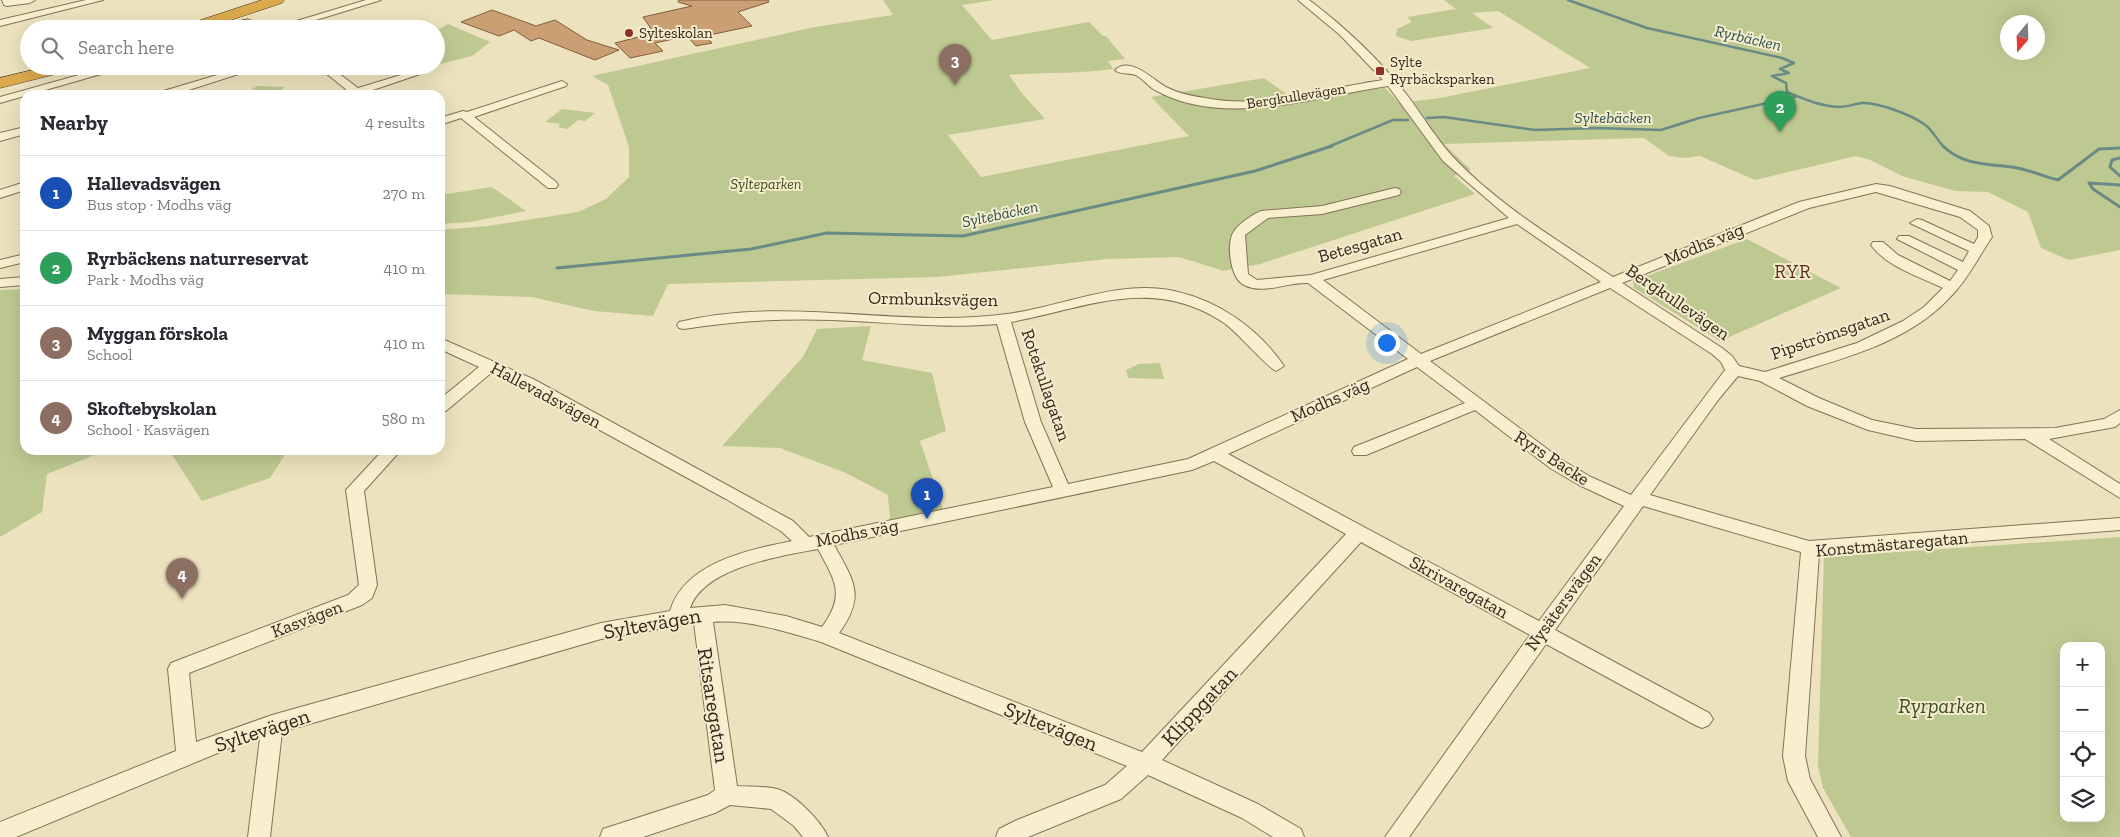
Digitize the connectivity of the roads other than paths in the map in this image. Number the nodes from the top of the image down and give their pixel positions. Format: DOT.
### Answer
graph roads {
  1 [pos="7,0"];
  2 [pos="30,0"];
  3 [pos="98,0"];
  4 [pos="249,0"];
  5 [pos="277,0"];
  6 [pos="288,0"];
  7 [pos="376,0"];
  8 [pos="1303,0"];
  9 [pos="83,2"];
  10 [pos="361,2"];
  11 [pos="197,20"];
  12 [pos="216,20"];
  13 [pos="228,20"];
  14 [pos="304,20"];
  15 [pos="0,22"];
  16 [pos="1120,70"];
  17 [pos="20,75"];
  18 [pos="29,75"];
  19 [pos="91,75"];
  20 [pos="229,75"];
  21 [pos="332,75"];
  22 [pos="411,75"];
  23 [pos="0,79"];
  24 [pos="1390,82"];
  25 [pos="0,84"];
  26 [pos="562,84"];
  27 [pos="36,90"];
  28 [pos="178,90"];
  29 [pos="349,90"];
  30 [pos="365,90"];
  31 [pos="20,95"];
  32 [pos="0,100"];
  33 [pos="466,116"];
  34 [pos="445,120"];
  35 [pos="20,131"];
  36 [pos="0,137"];
  37 [pos="552,185"];
  38 [pos="20,188"];
  39 [pos="1396,192"];
  40 [pos="0,194"];
  41 [pos="1519,219"];
  42 [pos="1917,223"];
  43 [pos="1984,229"];
  44 [pos="1904,239"];
  45 [pos="1878,245"];
  46 [pos="1977,250"];
  47 [pos="20,259"];
  48 [pos="0,264"];
  49 [pos="1964,268"];
  50 [pos="1312,279"];
  51 [pos="20,281"];
  52 [pos="1611,281"];
  53 [pos="0,283"];
  54 [pos="1952,286"];
  55 [pos="1003,319"];
  56 [pos="684,325"];
  57 [pos="445,344"];
  58 [pos="1419,360"];
  59 [pos="491,365"];
  60 [pos="1276,366"];
  61 [pos="1733,370"];
  62 [pos="1765,377"];
  63 [pos="445,403"];
  64 [pos="1476,404"];
  65 [pos="2120,415"];
  66 [pos="2031,435"];
  67 [pos="1360,451"];
  68 [pos="388,455"];
  69 [pos="1216,455"];
  70 [pos="1063,491"];
  71 [pos="2120,492"];
  72 [pos="1636,500"];
  73 [pos="2120,524"];
  74 [pos="1359,532"];
  75 [pos="822,540"];
  76 [pos="804,544"];
  77 [pos="1808,548"];
  78 [pos="702,614"];
  79 [pos="678,617"];
  80 [pos="1541,631"];
  81 [pos="826,636"];
  82 [pos="1702,719"];
  83 [pos="272,724"];
  84 [pos="187,755"];
  85 [pos="1145,764"];
  86 [pos="727,796"];
  87 [pos="0,833"];
  88 [pos="259,837"];
  89 [pos="611,837"];
  90 [pos="817,837"];
  91 [pos="1007,837"];
  92 [pos="1293,837"];
  93 [pos="1396,837"];
  94 [pos="1830,837"];
  1 -- 2 [label="street"];
  3 -- 9 [label="street"];
  4 -- 11 [label="highway"];
  5 -- 12 [label="highway"];
  6 -- 13 [label="highway"];
  7 -- 10 [label="street"];
  8 -- 24 [label="street, Bergkullevägen"];
  9 -- 15 [label="street"];
  10 -- 14 [label="street"];
  16 -- 24 [label="street, Bergkullevägen"];
  17 -- 23 [label="highway"];
  18 -- 25 [label="highway"];
  19 -- 27 [label="street"];
  20 -- 28 [label="street"];
  21 -- 29 [label="street"];
  22 -- 30 [label="street"];
  24 -- 41 [label="street, Bergkullevägen"];
  26 -- 33 [label="street"];
  31 -- 32 [label="street"];
  33 -- 34 [label="street"];
  33 -- 37 [label="street"];
  35 -- 36 [label="street"];
  38 -- 40 [label="street"];
  39 -- 50 [label="street, Betesgatan"];
  41 -- 50 [label="street, Betesgatan"];
  41 -- 52 [label="street, Bergkullevägen"];
  42 -- 46 [label="street"];
  43 -- 46 [label="street, Pipströmsgatan"];
  43 -- 52 [label="street, Modhs väg"];
  44 -- 49 [label="street"];
  45 -- 54 [label="street"];
  46 -- 49 [label="street, Pipströmsgatan"];
  47 -- 48 [label="street"];
  49 -- 54 [label="street, Pipströmsgatan"];
  50 -- 58 [label="street, Ryrs Backe"];
  51 -- 53 [label="street"];
  52 -- 58 [label="street, Modhs väg"];
  52 -- 61 [label="street, Bergkullevägen"];
  54 -- 62 [label="street, Pipströmsgatan"];
  55 -- 56 [label="street, Ormbunksvägen"];
  55 -- 60 [label="street, Ormbunksvägen"];
  55 -- 70 [label="street, Rotekullagatan"];
  57 -- 59 [label="street, Hallevadsvägen"];
  58 -- 64 [label="street, Ryrs Backe"];
  58 -- 69 [label="street, Modhs väg"];
  59 -- 63 [label="street"];
  59 -- 76 [label="street, Hallevadsvägen"];
  61 -- 62 [label="street"];
  61 -- 72 [label="street, Nysätersvägen"];
  62 -- 66 [label="street"];
  64 -- 67 [label="street"];
  64 -- 72 [label="street, Ryrs Backe"];
  65 -- 66 [label="street"];
  66 -- 71 [label="street"];
  68 -- 84 [label="street, Kasvägen"];
  69 -- 70 [label="street, Modhs väg"];
  69 -- 74 [label="street, Skrivaregatan"];
  70 -- 75 [label="street, Modhs väg"];
  72 -- 77 [label="street, Ryrs Backe"];
  72 -- 80 [label="street, Nysätersvägen"];
  73 -- 77 [label="street, Konstmästaregatan"];
  74 -- 80 [label="street, Skrivaregatan"];
  74 -- 85 [label="street, Klippgatan"];
  75 -- 76 [label="street, Modhs väg"];
  75 -- 81 [label="street"];
  76 -- 79 [label="street, Modhs väg"];
  77 -- 94 [label="street, Konstmästaregatan"];
  78 -- 79 [label="street, Syltevägen"];
  78 -- 81 [label="street, Syltevägen"];
  78 -- 86 [label="street, Ritsaregatan"];
  79 -- 83 [label="street, Syltevägen"];
  80 -- 82 [label="street, Skrivaregatan"];
  80 -- 93 [label="street, Nysätersvägen"];
  81 -- 85 [label="street, Syltevägen"];
  83 -- 84 [label="street, Syltevägen"];
  83 -- 88 [label="street"];
  84 -- 87 [label="street, Syltevägen"];
  85 -- 91 [label="street, Klippgatan"];
  85 -- 92 [label="street, Syltevägen"];
  86 -- 89 [label="street"];
  86 -- 90 [label="street"];
}
